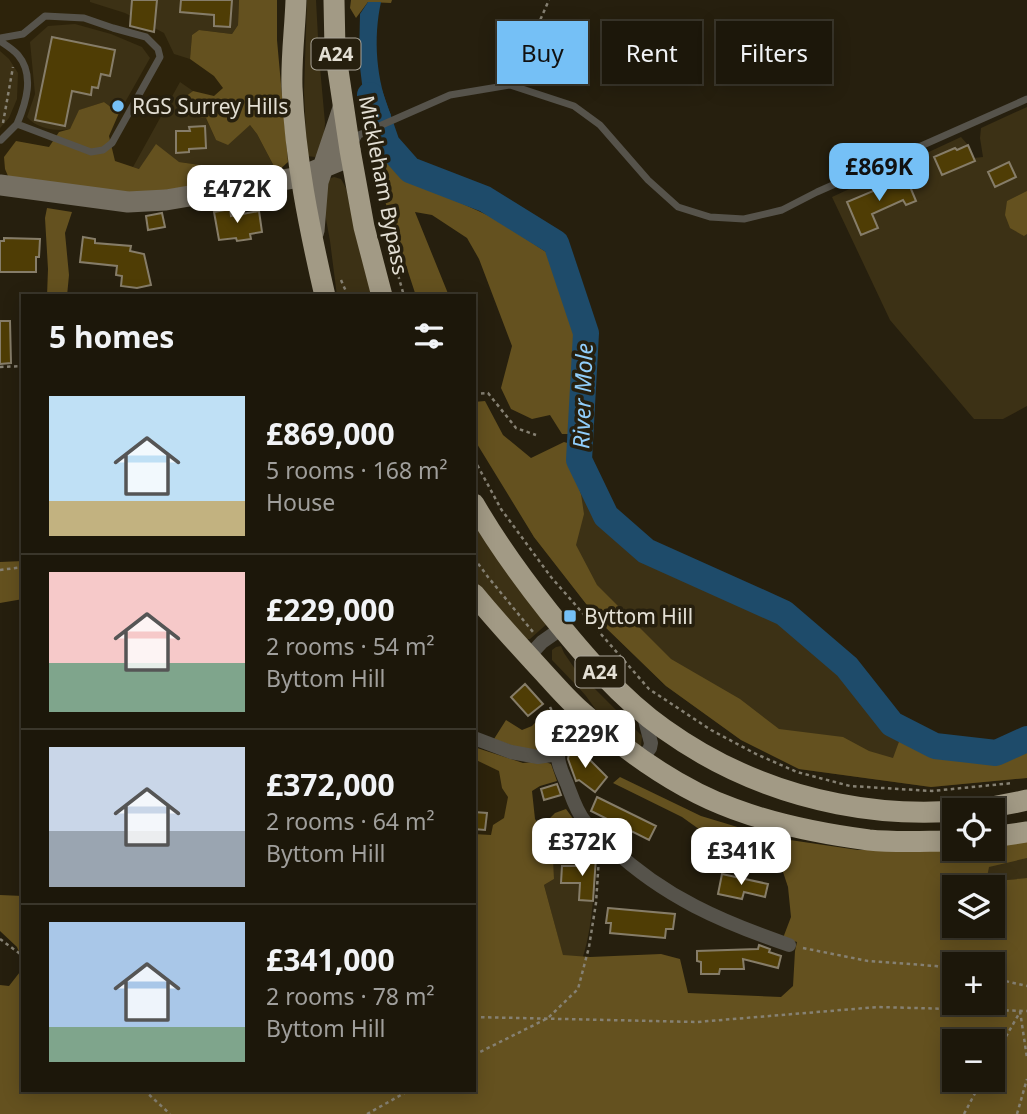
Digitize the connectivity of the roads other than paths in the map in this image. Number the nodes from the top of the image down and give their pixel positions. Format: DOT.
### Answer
graph roads {
  1 [pos="296,0"];
  2 [pos="334,0"];
  3 [pos="0,39"];
  4 [pos="1027,99"];
  5 [pos="343,108"];
  6 [pos="17,124"];
  7 [pos="0,140"];
  8 [pos="355,143"];
  9 [pos="322,168"];
  10 [pos="300,177"];
  11 [pos="0,185"];
  12 [pos="313,246"];
  13 [pos="325,294"];
  14 [pos="381,294"];
  15 [pos="476,507"];
  16 [pos="476,596"];
  17 [pos="562,628"];
  18 [pos="536,649"];
  19 [pos="580,711"];
  20 [pos="643,712"];
  21 [pos="476,739"];
  22 [pos="558,754"];
  23 [pos="642,759"];
  24 [pos="1021,791"];
  25 [pos="1027,832"];
  26 [pos="1005,835"];
  27 [pos="942,841"];
  28 [pos="789,945"];
  1 -- 10 [label="highway, A24"];
  2 -- 5 [label="highway, Mickleham Bypass / A24"];
  3 -- 6 [label="lane"];
  3 -- 6 [label="lane"];
  4 -- 8 [label="lane"];
  5 -- 8 [label="highway, Mickleham Bypass / A24"];
  5 -- 9 [label="main road"];
  6 -- 7 [label="lane"];
  8 -- 9 [label="main road"];
  8 -- 14 [label="highway, Mickleham Bypass / A24"];
  9 -- 10 [label="main road"];
  9 -- 12 [label="main road"];
  10 -- 11 [label="main road"];
  10 -- 12 [label="highway, A24"];
  12 -- 13 [label="highway, A24"];
  15 -- 17 [label="highway, A24"];
  16 -- 18 [label="highway, A24"];
  17 -- 18 [label="street"];
  17 -- 20 [label="highway, A24"];
  18 -- 19 [label="highway, A24"];
  19 -- 22 [label="street"];
  19 -- 23 [label="highway, A24"];
  20 -- 23 [label="street"];
  20 -- 24 [label="highway, A24"];
  21 -- 22 [label="street"];
  22 -- 28 [label="street"];
  23 -- 27 [label="highway, A24"];
  25 -- 26 [label="highway"];
}
